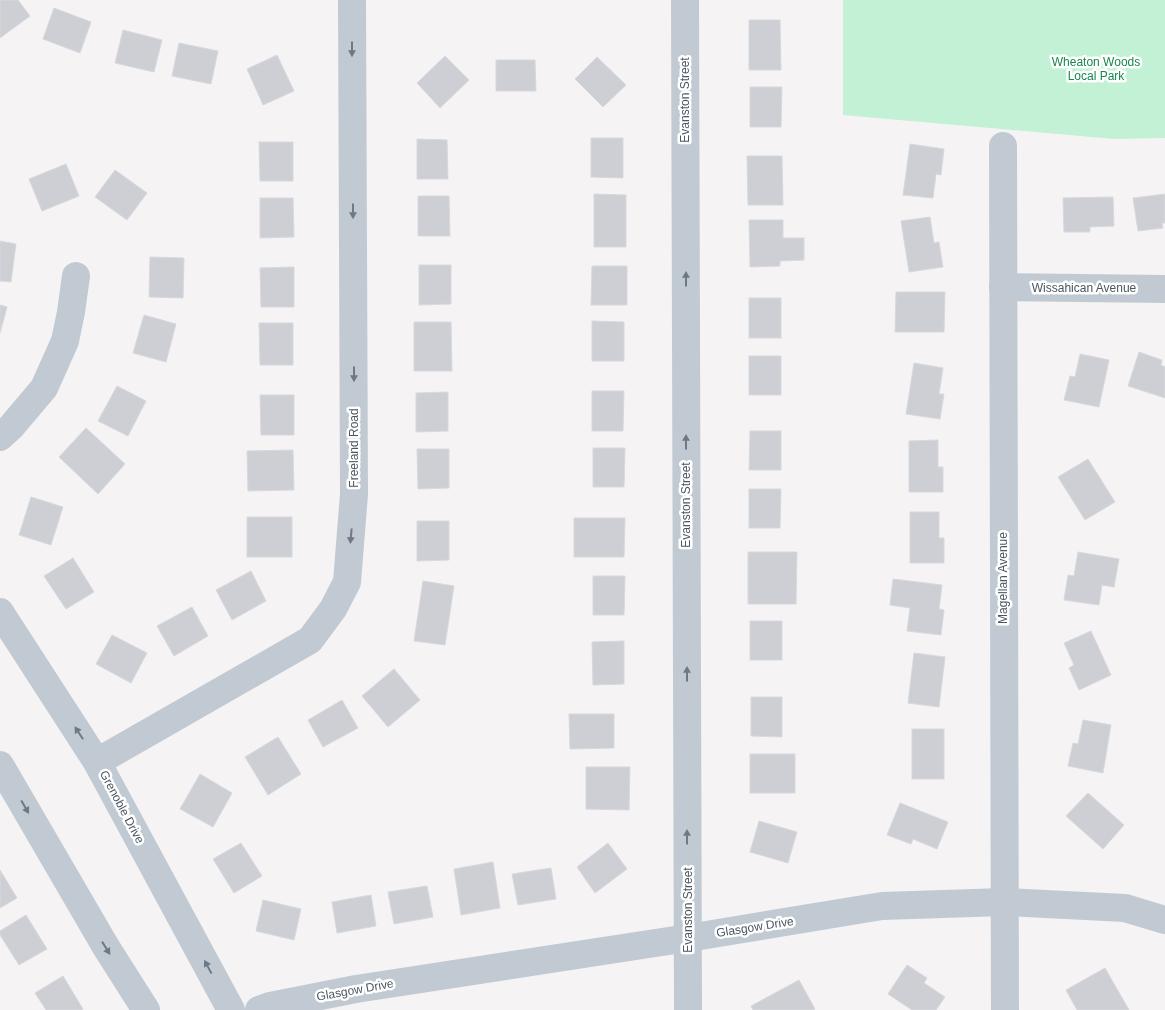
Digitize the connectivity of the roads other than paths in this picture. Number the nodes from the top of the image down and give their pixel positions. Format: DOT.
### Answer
graph roads {
  1 [pos="352,0"];
  2 [pos="685,0"];
  3 [pos="1003,146"];
  4 [pos="76,276"];
  5 [pos="1003,288"];
  6 [pos="1165,288"];
  7 [pos="0,437"];
  8 [pos="0,612"];
  9 [pos="98,762"];
  10 [pos="0,765"];
  11 [pos="1004,902"];
  12 [pos="1165,920"];
  13 [pos="688,938"];
  14 [pos="146,1010"];
  15 [pos="231,1010"];
  16 [pos="259,1010"];
  17 [pos="688,1010"];
  18 [pos="1005,1010"];
  1 -- 9 [label="street, Freeland Road, one-way"];
  13 -- 2 [label="street, Evanston Street, one-way"];
  3 -- 5 [label="street, Magellan Avenue"];
  4 -- 7 [label="street"];
  5 -- 6 [label="street, Wissahican Avenue"];
  5 -- 11 [label="street, Magellan Avenue"];
  9 -- 8 [label="street, Grenoble Drive, one-way"];
  15 -- 9 [label="street, Grenoble Drive, one-way"];
  10 -- 14 [label="street, one-way"];
  11 -- 12 [label="street, Glasgow Drive"];
  11 -- 13 [label="street, Glasgow Drive"];
  11 -- 18 [label="street, Magellan Avenue"];
  13 -- 16 [label="street, Glasgow Drive"];
  13 -- 17 [label="street, Evanston Street"];
}
